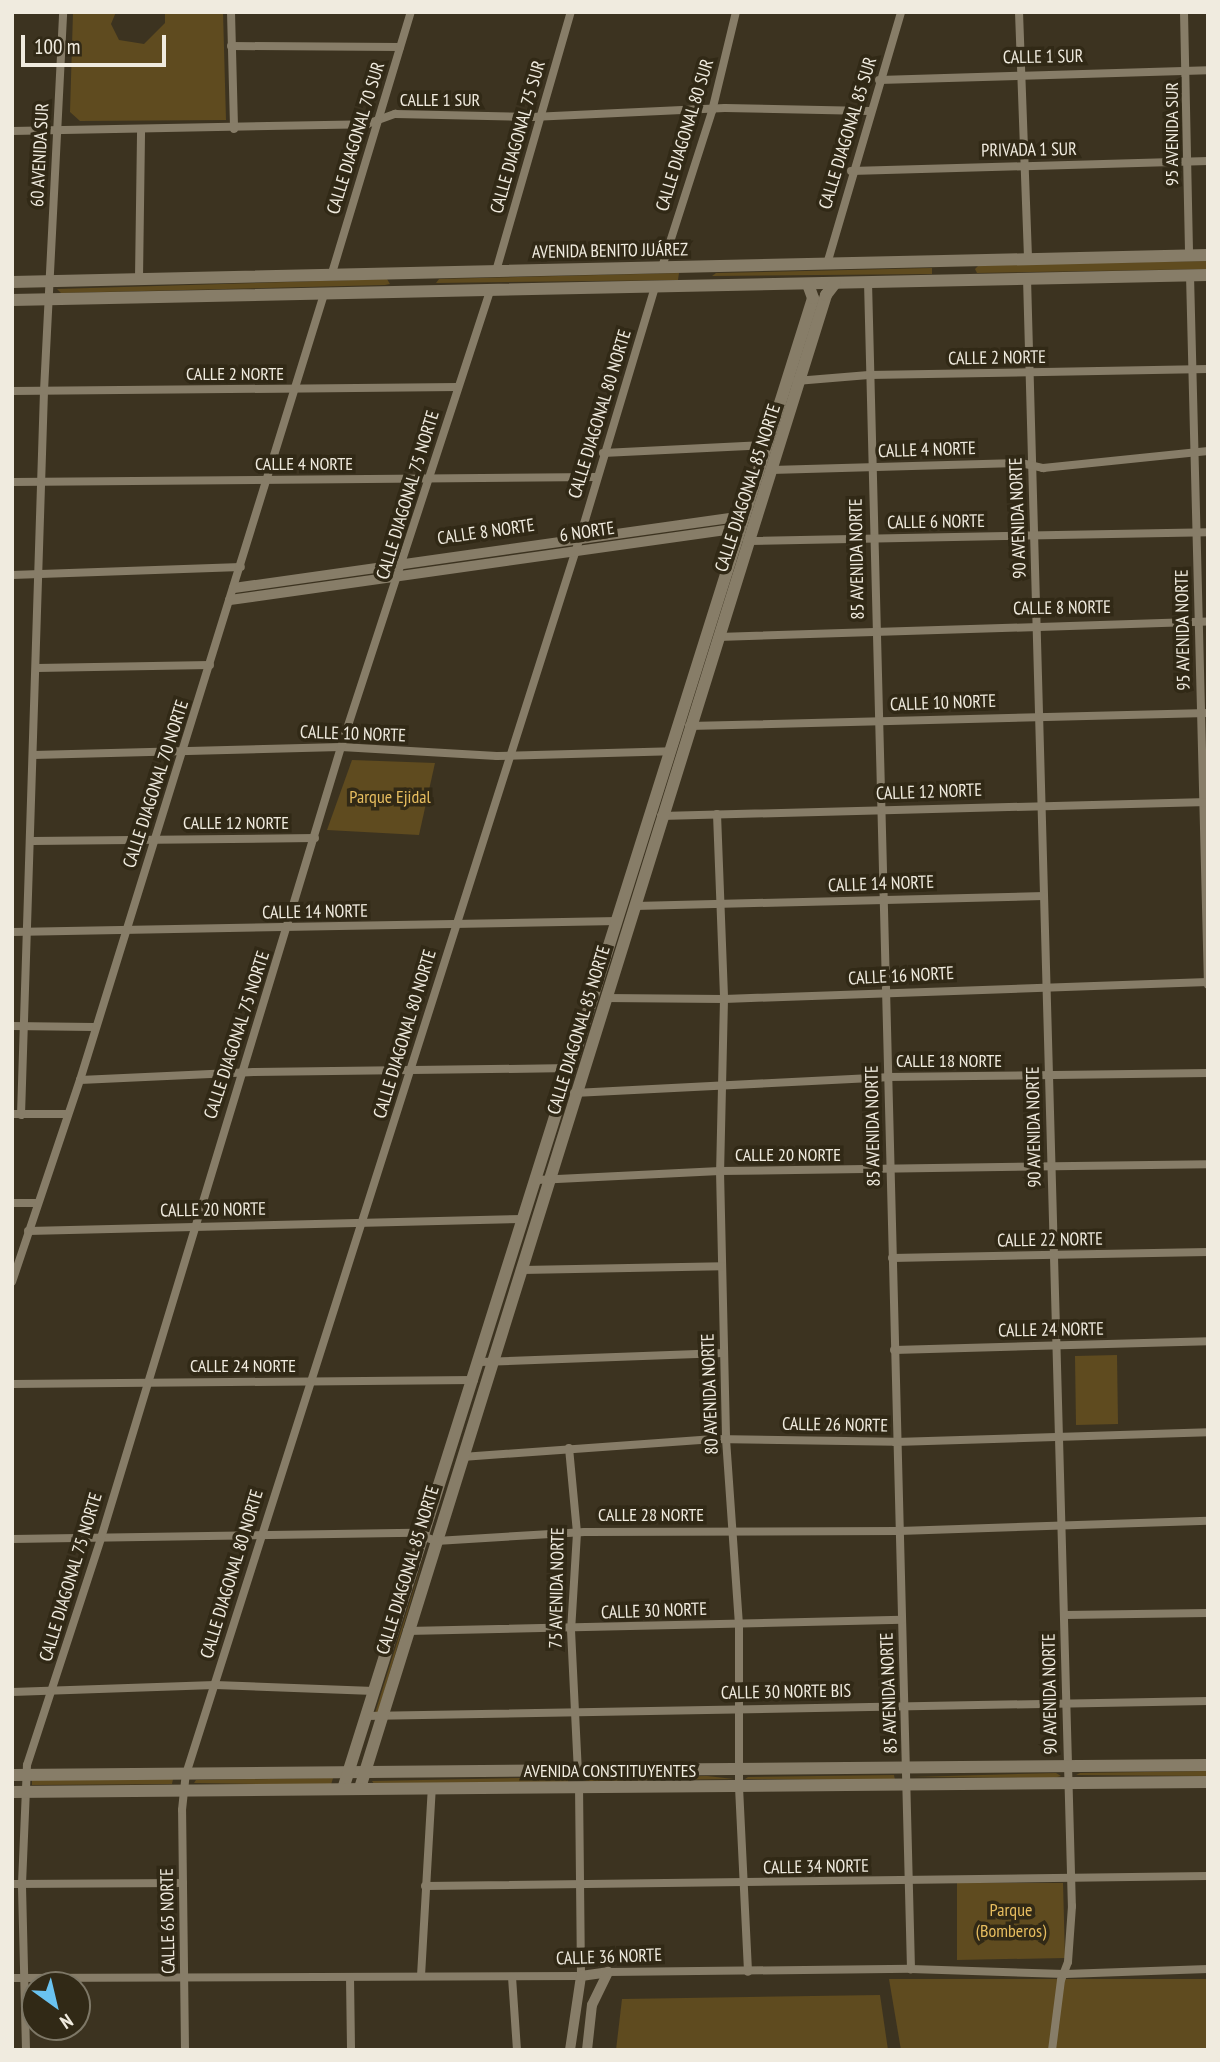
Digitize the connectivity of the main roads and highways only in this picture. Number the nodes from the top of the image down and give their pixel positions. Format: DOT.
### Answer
graph roads {
  1 [pos="1208,255"];
  2 [pos="980,260"];
  3 [pos="934,262"];
  4 [pos="679,266"];
  5 [pos="715,267"];
  6 [pos="437,272"];
  7 [pos="388,273"];
  8 [pos="1208,275"];
  9 [pos="979,278"];
  10 [pos="931,280"];
  11 [pos="12,282"];
  12 [pos="835,283"];
  13 [pos="808,284"];
  14 [pos="675,286"];
  15 [pos="712,286"];
  16 [pos="386,292"];
  17 [pos="435,292"];
  18 [pos="12,300"];
  19 [pos="793,381"];
  20 [pos="713,637"];
  21 [pos="685,726"];
  22 [pos="656,817"];
  23 [pos="601,998"];
  24 [pos="430,1538"];
  25 [pos="1208,1765"];
  26 [pos="348,1773"];
  27 [pos="365,1773"];
  28 [pos="12,1775"];
  29 [pos="1208,1782"];
  30 [pos="360,1788"];
  31 [pos="343,1789"];
  32 [pos="18,1791"];
  1 -- 2 [label="main road, AVENIDA BENITO JUÁREZ"];
  2 -- 3 [label="main road, AVENIDA BENITO JUÁREZ"];
  2 -- 9 [label="main road"];
  3 -- 5 [label="main road, AVENIDA BENITO JUÁREZ"];
  3 -- 10 [label="main road"];
  4 -- 5 [label="main road, AVENIDA BENITO JUÁREZ"];
  4 -- 6 [label="main road, AVENIDA BENITO JUÁREZ"];
  4 -- 14 [label="main road"];
  5 -- 15 [label="main road"];
  6 -- 7 [label="main road, AVENIDA BENITO JUÁREZ"];
  6 -- 17 [label="main road"];
  7 -- 11 [label="main road, AVENIDA BENITO JUÁREZ"];
  7 -- 16 [label="main road"];
  8 -- 9 [label="main road, AVENIDA BENITO JUÁREZ"];
  9 -- 10 [label="main road, AVENIDA BENITO JUÁREZ"];
  10 -- 12 [label="main road, AVENIDA BENITO JUÁREZ"];
  12 -- 13 [label="main road, AVENIDA BENITO JUÁREZ"];
  12 -- 19 [label="main road, CALLE DIAGONAL 85 NORTE"];
  13 -- 15 [label="main road, AVENIDA BENITO JUÁREZ"];
  13 -- 19 [label="main road, CALLE DIAGONAL 85 NORTE"];
  14 -- 15 [label="main road, AVENIDA BENITO JUÁREZ"];
  14 -- 17 [label="main road, AVENIDA BENITO JUÁREZ"];
  16 -- 17 [label="main road, AVENIDA BENITO JUÁREZ"];
  16 -- 18 [label="main road, AVENIDA BENITO JUÁREZ"];
  19 -- 20 [label="main road, CALLE DIAGONAL 85 NORTE"];
  19 -- 20 [label="main road, CALLE DIAGONAL 85 NORTE"];
  20 -- 21 [label="main road, CALLE DIAGONAL 85 NORTE"];
  21 -- 22 [label="main road, CALLE DIAGONAL 85 NORTE"];
  21 -- 22 [label="main road, CALLE DIAGONAL 85 NORTE"];
  22 -- 23 [label="main road, CALLE DIAGONAL 85 NORTE"];
  22 -- 23 [label="main road, CALLE DIAGONAL 85 NORTE"];
  23 -- 24 [label="main road, CALLE DIAGONAL 85 NORTE"];
  23 -- 24 [label="main road, CALLE DIAGONAL 85 NORTE"];
  24 -- 26 [label="main road, CALLE DIAGONAL 85 NORTE"];
  24 -- 27 [label="main road, CALLE DIAGONAL 85 NORTE"];
  25 -- 27 [label="main road, AVENIDA CONSTITUYENTES"];
  26 -- 27 [label="main road, AVENIDA CONSTITUYENTES"];
  26 -- 28 [label="main road, AVENIDA CONSTITUYENTES"];
  26 -- 31 [label="main road, CALLE DIAGONAL 85 NORTE"];
  27 -- 30 [label="main road, CALLE DIAGONAL 85 NORTE"];
  29 -- 30 [label="main road, AVENIDA CONSTITUYENTES"];
  30 -- 31 [label="main road, AVENIDA CONSTITUYENTES"];
  31 -- 32 [label="main road, AVENIDA CONSTITUYENTES"];
}
